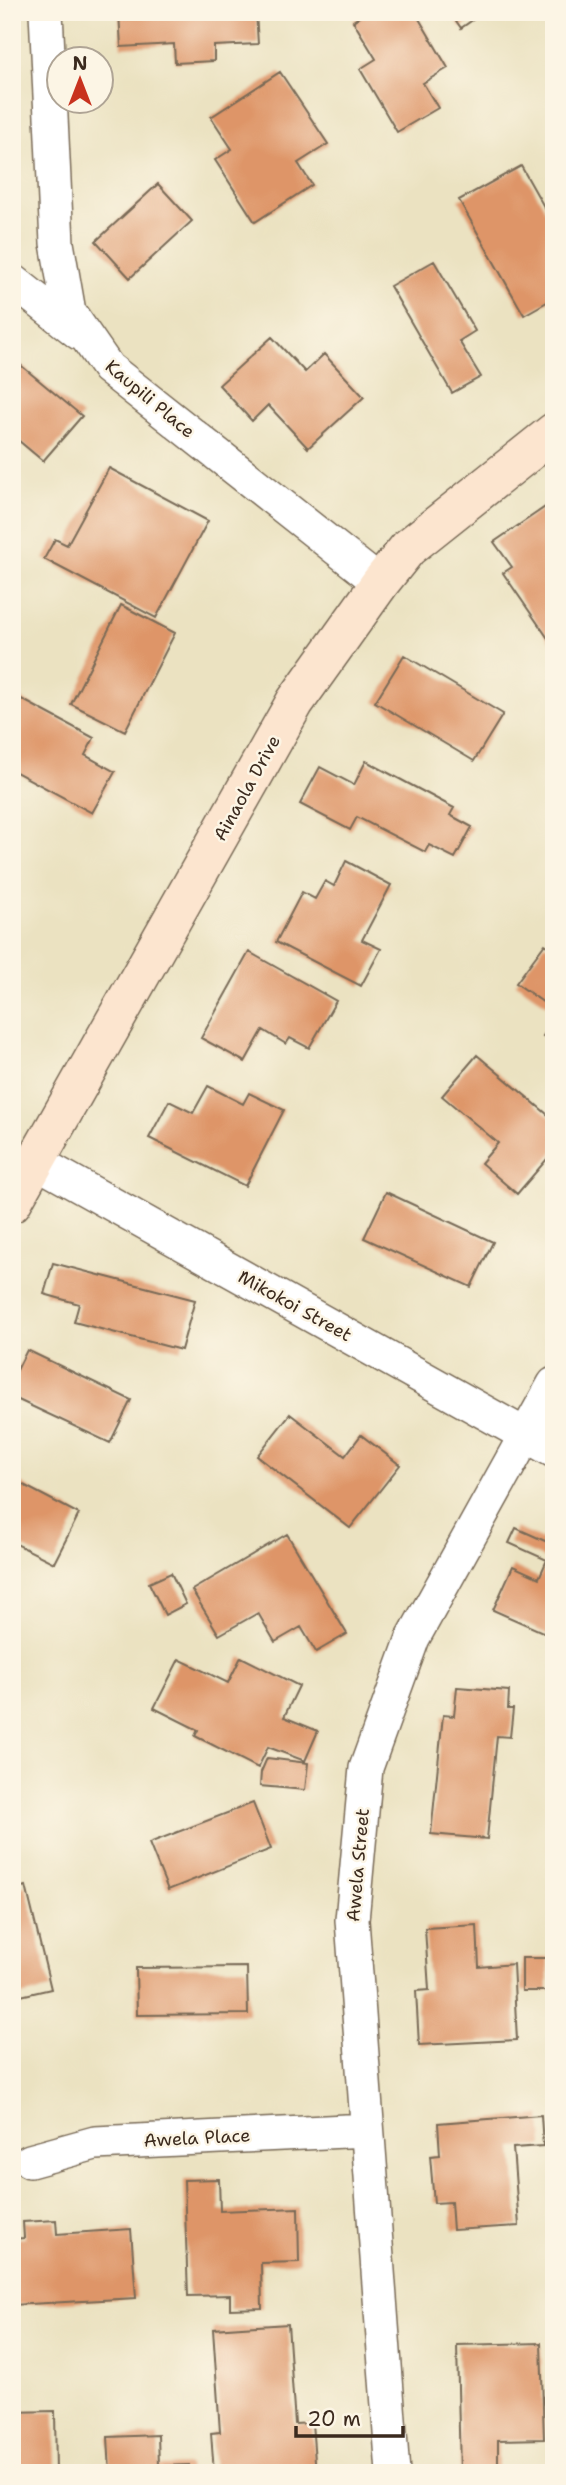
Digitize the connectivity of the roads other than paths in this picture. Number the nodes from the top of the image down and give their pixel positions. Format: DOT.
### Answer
graph roads {
  1 [pos="46,12"];
  2 [pos="12,281"];
  3 [pos="89,340"];
  4 [pos="554,432"];
  5 [pos="380,583"];
  6 [pos="36,1161"];
  7 [pos="12,1203"];
  8 [pos="554,1384"];
  9 [pos="540,1443"];
  10 [pos="367,2130"];
  11 [pos="30,2161"];
  12 [pos="393,2473"];
  1 -- 3 [label="street, Kaupili Place"];
  2 -- 3 [label="street"];
  3 -- 5 [label="street, Kaupili Place"];
  4 -- 5 [label="street, Ainaola Drive"];
  5 -- 6 [label="street, Ainaola Drive"];
  6 -- 7 [label="street, Ainaola Drive"];
  6 -- 9 [label="street, Mikokoi Street"];
  8 -- 9 [label="street, Awela Street"];
  9 -- 10 [label="street, Awela Street"];
  10 -- 11 [label="street, Awela Place"];
  10 -- 12 [label="street, Awela Street"];
}
